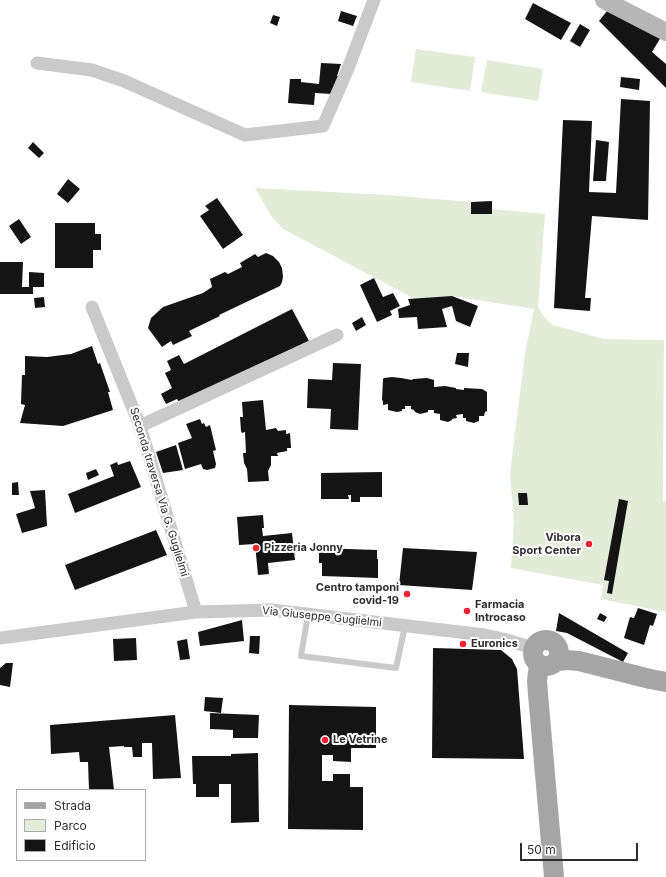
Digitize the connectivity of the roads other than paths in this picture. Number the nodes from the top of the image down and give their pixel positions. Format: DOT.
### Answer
graph roads {
  1 [pos="374,0"];
  2 [pos="604,0"];
  3 [pos="666,32"];
  4 [pos="37,63"];
  5 [pos="92,307"];
  6 [pos="337,334"];
  7 [pos="140,426"];
  8 [pos="196,612"];
  9 [pos="308,615"];
  10 [pos="406,626"];
  11 [pos="0,638"];
  12 [pos="542,655"];
  13 [pos="666,682"];
  14 [pos="554,877"];
  1 -- 4 [label="street"];
  2 -- 3 [label="street"];
  5 -- 7 [label="street, Seconda traversa Via G. Guglielmi"];
  6 -- 7 [label="street"];
  7 -- 8 [label="street, Seconda traversa Via G. Guglielmi"];
  8 -- 9 [label="street, Via Giuseppe Guglielmi"];
  8 -- 11 [label="street, Via Giuseppe Guglielmi"];
  9 -- 10 [label="street, Via Giuseppe Guglielmi"];
  9 -- 10 [label="lane"];
  10 -- 12 [label="street, Via Giuseppe Guglielmi"];
  12 -- 13 [label="main road"];
  12 -- 14 [label="main road"];
}
